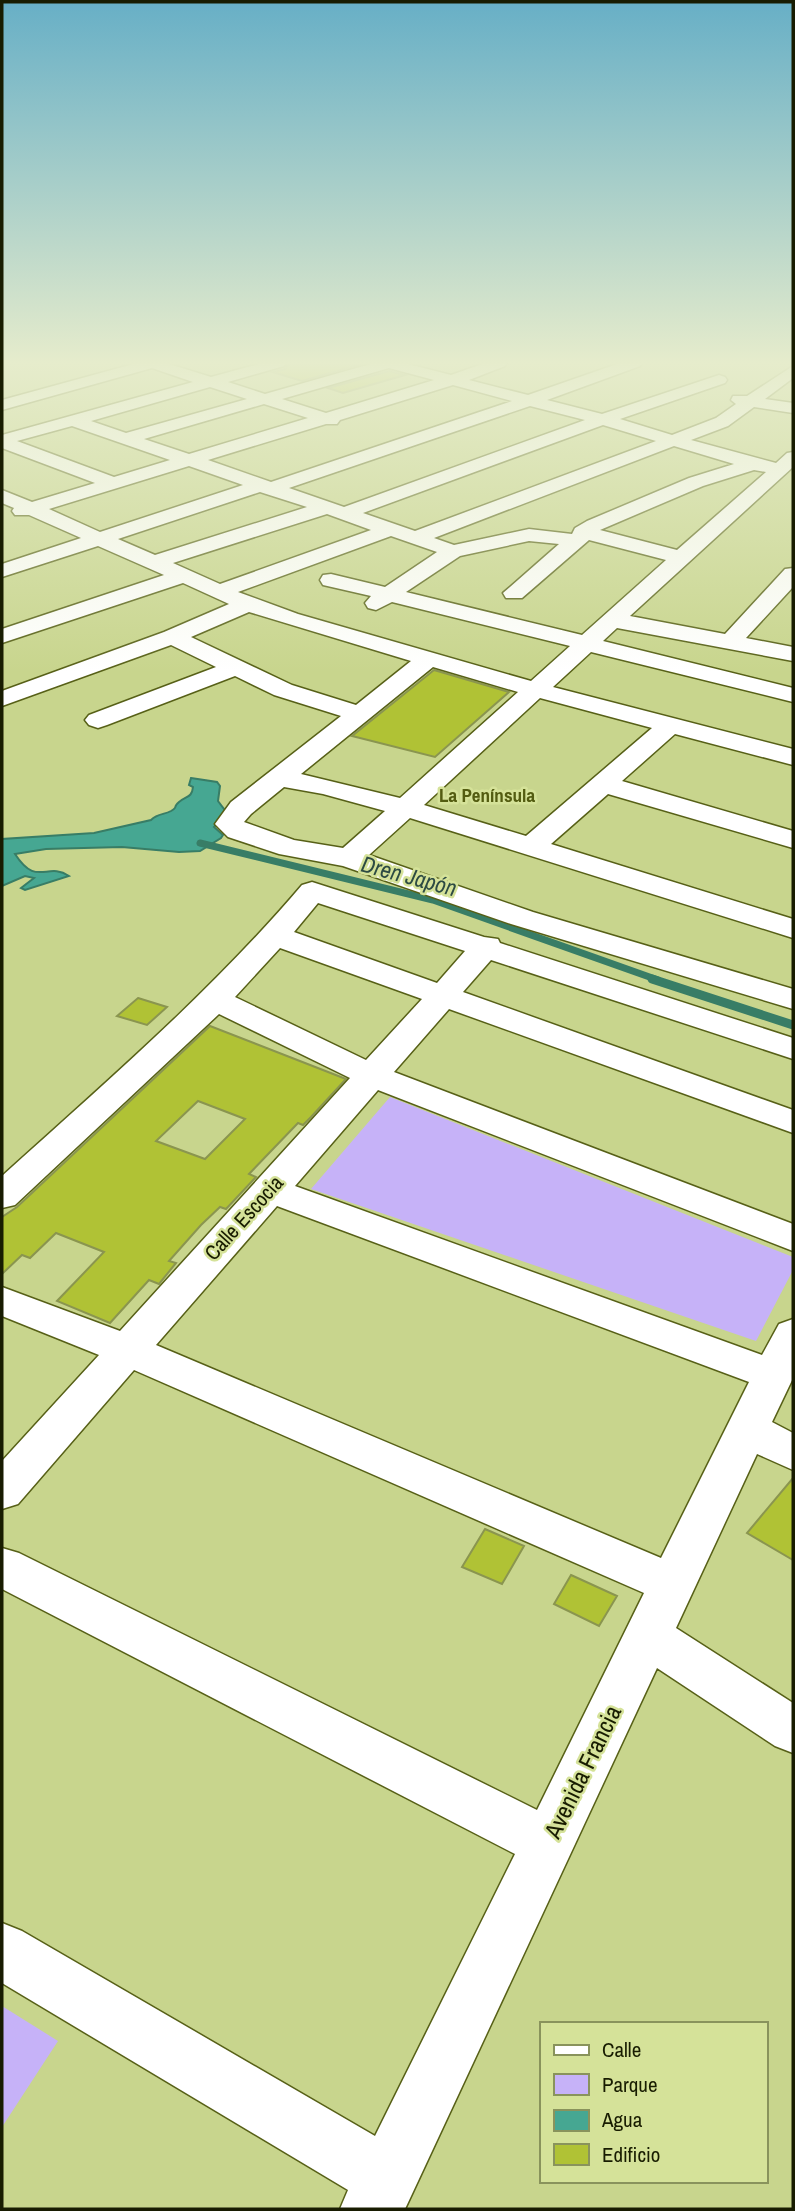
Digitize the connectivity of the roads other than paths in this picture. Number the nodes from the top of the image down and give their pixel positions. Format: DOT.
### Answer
graph roads {
  1 [pos="67,466"];
  2 [pos="171,466"];
  3 [pos="203,466"];
  4 [pos="333,466"];
  5 [pos="476,466"];
  6 [pos="606,466"];
  7 [pos="778,470"];
  8 [pos="113,484"];
  9 [pos="264,487"];
  10 [pos="2,496"];
  11 [pos="29,508"];
  12 [pos="334,511"];
  13 [pos="2,517"];
  14 [pos="389,530"];
  15 [pos="579,536"];
  16 [pos="98,538"];
  17 [pos="415,538"];
  18 [pos="453,551"];
  19 [pos="682,558"];
  20 [pos="155,562"];
  21 [pos="2,571"];
  22 [pos="793,574"];
  23 [pos="186,575"];
  24 [pos="331,580"];
  25 [pos="222,590"];
  26 [pos="514,593"];
  27 [pos="390,595"];
  28 [pos="248,604"];
  29 [pos="614,620"];
  30 [pos="328,631"];
  31 [pos="2,636"];
  32 [pos="172,637"];
  33 [pos="730,642"];
  34 [pos="585,645"];
  35 [pos="793,654"];
  36 [pos="429,659"];
  37 [pos="234,668"];
  38 [pos="537,690"];
  39 [pos="793,695"];
  40 [pos="2,699"];
  41 [pos="359,714"];
  42 [pos="99,720"];
  43 [pos="670,725"];
  44 [pos="793,757"];
  45 [pos="279,778"];
  46 [pos="604,784"];
  47 [pos="407,808"];
  48 [pos="793,840"];
  49 [pos="532,846"];
  50 [pos="349,858"];
  51 [pos="793,929"];
  52 [pos="276,936"];
  53 [pos="487,946"];
  54 [pos="444,995"];
  55 [pos="214,999"];
  56 [pos="793,999"];
  57 [pos="793,1049"];
  58 [pos="372,1076"];
  59 [pos="793,1122"];
  60 [pos="270,1190"];
  61 [pos="2,1196"];
  62 [pos="793,1238"];
  63 [pos="2,1301"];
  64 [pos="128,1350"];
  65 [pos="783,1354"];
  66 [pos="747,1429"];
  67 [pos="793,1453"];
  68 [pos="2,1490"];
  69 [pos="2,1567"];
  70 [pos="673,1584"];
  71 [pos="648,1636"];
  72 [pos="793,1730"];
  73 [pos="548,1843"];
  74 [pos="2,1951"];
  75 [pos="379,2194"];
  1 -- 8 [label="street"];
  2 -- 8 [label="street"];
  3 -- 9 [label="street"];
  4 -- 9 [label="street"];
  5 -- 12 [label="street"];
  6 -- 17 [label="street"];
  7 -- 15 [label="street"];
  7 -- 19 [label="street"];
  8 -- 11 [label="street"];
  9 -- 12 [label="street"];
  9 -- 16 [label="street"];
  10 -- 11 [label="street"];
  11 -- 13 [label="street"];
  11 -- 16 [label="street"];
  12 -- 14 [label="street"];
  12 -- 20 [label="street"];
  14 -- 17 [label="street"];
  14 -- 25 [label="street"];
  15 -- 18 [label="street"];
  15 -- 19 [label="street"];
  15 -- 26 [label="street"];
  16 -- 20 [label="street"];
  16 -- 21 [label="street"];
  17 -- 18 [label="street"];
  18 -- 27 [label="street"];
  19 -- 29 [label="street"];
  20 -- 23 [label="street"];
  22 -- 33 [label="street"];
  23 -- 25 [label="street"];
  23 -- 31 [label="street"];
  24 -- 27 [label="street"];
  25 -- 28 [label="street"];
  27 -- 30 [label="street"];
  27 -- 34 [label="street"];
  28 -- 30 [label="street"];
  28 -- 32 [label="street"];
  29 -- 33 [label="street"];
  29 -- 34 [label="street"];
  30 -- 36 [label="street"];
  32 -- 37 [label="street"];
  32 -- 40 [label="street"];
  33 -- 35 [label="street"];
  34 -- 38 [label="street"];
  34 -- 39 [label="street"];
  36 -- 38 [label="street"];
  36 -- 41 [label="street"];
  37 -- 41 [label="street"];
  37 -- 42 [label="street"];
  38 -- 43 [label="street"];
  38 -- 47 [label="street"];
  41 -- 45 [label="street"];
  43 -- 44 [label="street"];
  43 -- 46 [label="street"];
  45 -- 47 [label="street"];
  45 -- 50 [label="street"];
  46 -- 48 [label="street"];
  46 -- 49 [label="street"];
  47 -- 49 [label="street"];
  47 -- 50 [label="street"];
  49 -- 51 [label="street"];
  50 -- 56 [label="street"];
  52 -- 53 [label="street"];
  52 -- 54 [label="street"];
  52 -- 55 [label="street"];
  53 -- 54 [label="street, Calle Escocia"];
  53 -- 57 [label="street"];
  54 -- 58 [label="street, Calle Escocia"];
  54 -- 59 [label="street"];
  55 -- 58 [label="street"];
  55 -- 61 [label="street"];
  58 -- 60 [label="street, Calle Escocia"];
  58 -- 62 [label="street"];
  60 -- 64 [label="street, Calle Escocia"];
  60 -- 65 [label="street"];
  63 -- 64 [label="street"];
  64 -- 68 [label="street, Calle Escocia"];
  64 -- 70 [label="street"];
  65 -- 66 [label="street, Avenida Francia"];
  66 -- 67 [label="street"];
  66 -- 70 [label="street, Avenida Francia"];
  69 -- 73 [label="street"];
  70 -- 71 [label="street, Avenida Francia"];
  71 -- 72 [label="street"];
  71 -- 73 [label="street, Avenida Francia"];
  73 -- 75 [label="street, Avenida Francia"];
  74 -- 75 [label="street"];
}
